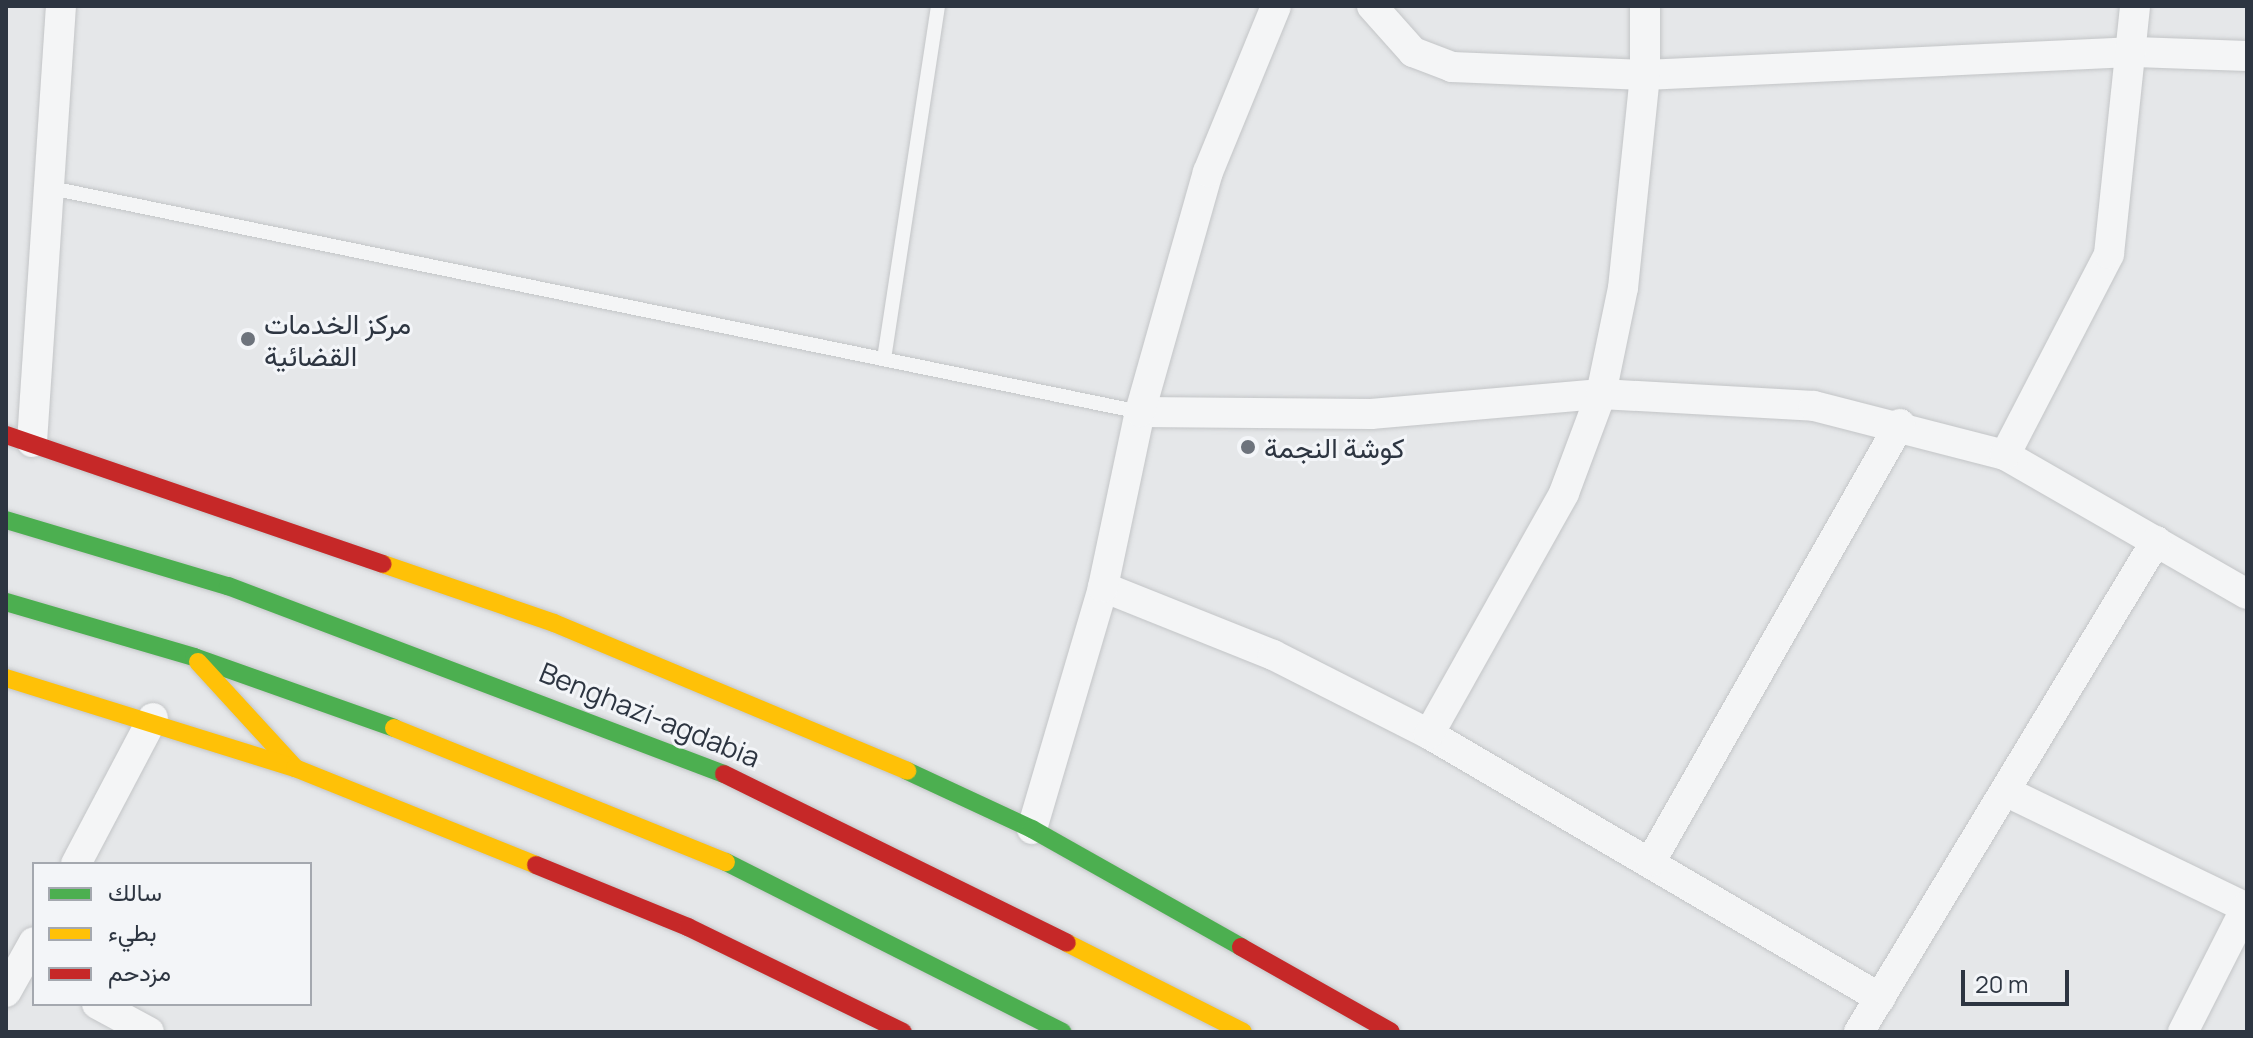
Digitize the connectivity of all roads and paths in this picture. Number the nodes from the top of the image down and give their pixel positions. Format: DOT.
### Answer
graph roads {
  1 [pos="61,6"];
  2 [pos="938,6"];
  3 [pos="1276,6"];
  4 [pos="1372,6"];
  5 [pos="1645,6"];
  6 [pos="2135,6"];
  7 [pos="2135,52"];
  8 [pos="2247,56"];
  9 [pos="1645,75"];
  10 [pos="51,188"];
  11 [pos="884,359"];
  12 [pos="1601,394"];
  13 [pos="1140,412"];
  14 [pos="1900,424"];
  15 [pos="19,438"];
  16 [pos="2005,455"];
  17 [pos="6,520"];
  18 [pos="2156,541"];
  19 [pos="1103,587"];
  20 [pos="2247,594"];
  21 [pos="6,602"];
  22 [pos="194,657"];
  23 [pos="6,678"];
  24 [pos="153,718"];
  25 [pos="1429,734"];
  26 [pos="295,768"];
  27 [pos="2007,792"];
  28 [pos="1032,829"];
  29 [pos="1651,861"];
  30 [pos="77,862"];
  31 [pos="2247,907"];
  32 [pos="30,959"];
  33 [pos="6,992"];
  34 [pos="1880,998"];
  35 [pos="101,1006"];
  36 [pos="1867,1030"];
  37 [pos="149,1032"];
  38 [pos="903,1032"];
  39 [pos="1063,1032"];
  40 [pos="1243,1032"];
  41 [pos="1391,1032"];
  42 [pos="2183,1032"];
  1 -- 10 [label="street"];
  2 -- 11 [label="lane"];
  3 -- 13 [label="street"];
  4 -- 9 [label="street"];
  5 -- 9 [label="street"];
  6 -- 7 [label="street"];
  7 -- 8 [label="street"];
  7 -- 9 [label="street"];
  7 -- 16 [label="street"];
  9 -- 12 [label="street"];
  10 -- 11 [label="lane"];
  10 -- 15 [label="street"];
  11 -- 13 [label="lane"];
  12 -- 13 [label="street"];
  12 -- 14 [label="street"];
  12 -- 25 [label="street"];
  13 -- 19 [label="street"];
  14 -- 16 [label="street"];
  14 -- 29 [label="street"];
  15 -- 28 [label="main road"];
  16 -- 18 [label="street"];
  17 -- 40 [label="main road, Benghazi-agdabia"];
  18 -- 20 [label="street"];
  18 -- 27 [label="street"];
  19 -- 25 [label="street"];
  19 -- 28 [label="street"];
  21 -- 22 [label="main road"];
  22 -- 26 [label="main road"];
  22 -- 39 [label="main road"];
  23 -- 24 [label="main road"];
  24 -- 26 [label="main road"];
  24 -- 30 [label="street"];
  25 -- 29 [label="street"];
  26 -- 38 [label="main road"];
  27 -- 31 [label="street"];
  27 -- 34 [label="street"];
  28 -- 41 [label="main road"];
  29 -- 34 [label="street"];
  31 -- 42 [label="street"];
  32 -- 33 [label="street"];
  34 -- 36 [label="street"];
  35 -- 37 [label="street"];
}
